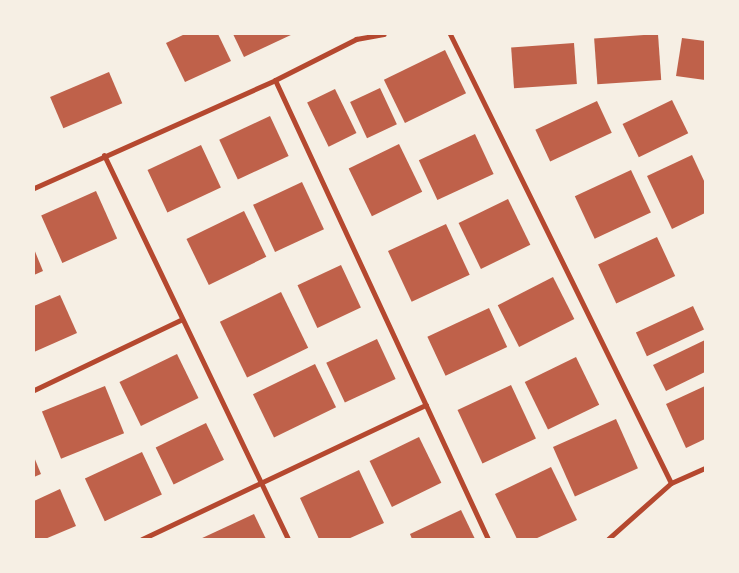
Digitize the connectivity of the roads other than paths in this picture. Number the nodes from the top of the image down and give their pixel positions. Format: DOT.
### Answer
graph roads {
  1 [pos="384,34"];
  2 [pos="450,34"];
  3 [pos="275,80"];
  4 [pos="104,155"];
  5 [pos="34,188"];
  6 [pos="182,319"];
  7 [pos="34,390"];
  8 [pos="426,405"];
  9 [pos="705,468"];
  10 [pos="262,482"];
  11 [pos="671,483"];
  12 [pos="142,539"];
  13 [pos="288,539"];
  14 [pos="488,539"];
  15 [pos="608,539"];
  1 -- 3 [label="street"];
  2 -- 11 [label="street"];
  3 -- 4 [label="street"];
  3 -- 8 [label="street"];
  4 -- 5 [label="street"];
  4 -- 6 [label="street"];
  6 -- 7 [label="street"];
  6 -- 10 [label="street"];
  8 -- 10 [label="street"];
  8 -- 14 [label="street"];
  9 -- 11 [label="street"];
  10 -- 12 [label="street"];
  10 -- 13 [label="street"];
  11 -- 15 [label="street"];
}
